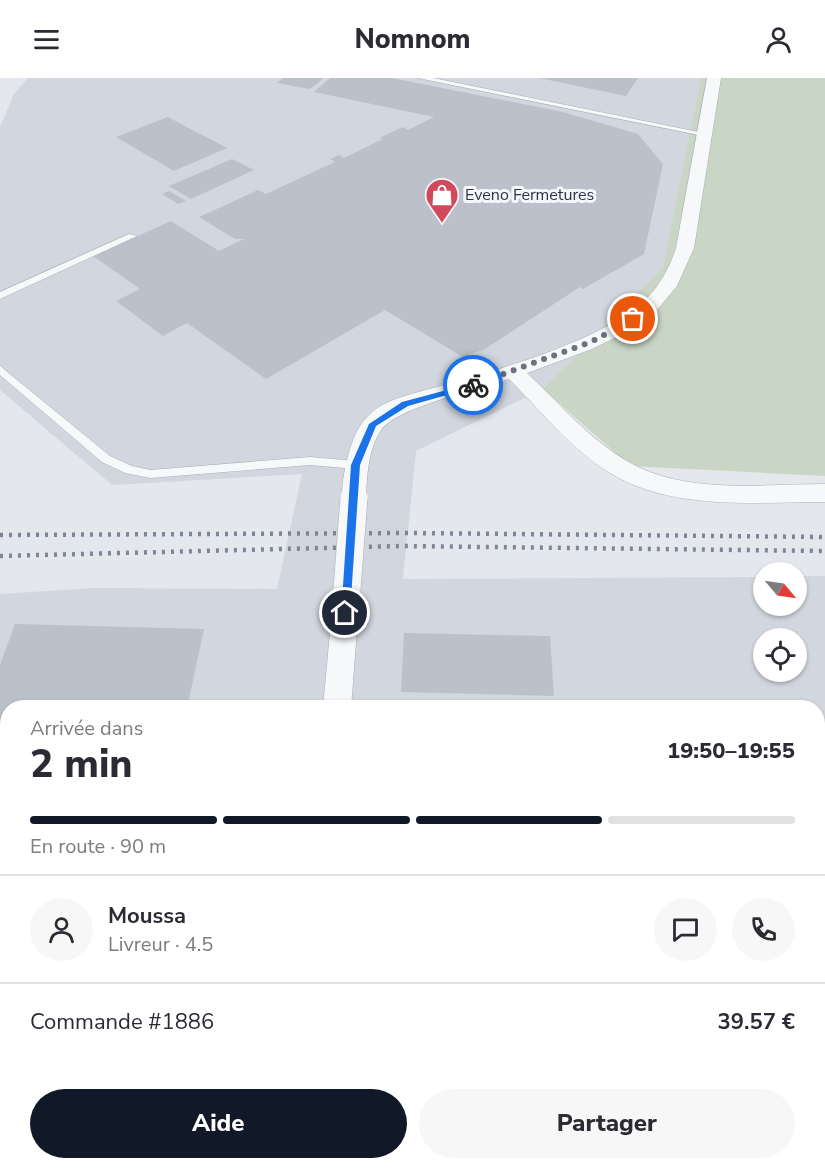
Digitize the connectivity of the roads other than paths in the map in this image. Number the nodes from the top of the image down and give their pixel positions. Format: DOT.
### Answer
graph roads {
  1 [pos="422,78"];
  2 [pos="714,78"];
  3 [pos="704,134"];
  4 [pos="132,236"];
  5 [pos="0,297"];
  6 [pos="0,369"];
  7 [pos="514,372"];
  8 [pos="356,465"];
  9 [pos="825,493"];
  10 [pos="338,700"];
  1 -- 3 [label="lane"];
  2 -- 3 [label="street"];
  3 -- 7 [label="street"];
  4 -- 5 [label="lane"];
  6 -- 8 [label="lane"];
  7 -- 8 [label="street"];
  7 -- 9 [label="street"];
  8 -- 10 [label="street, bridge"];
}
